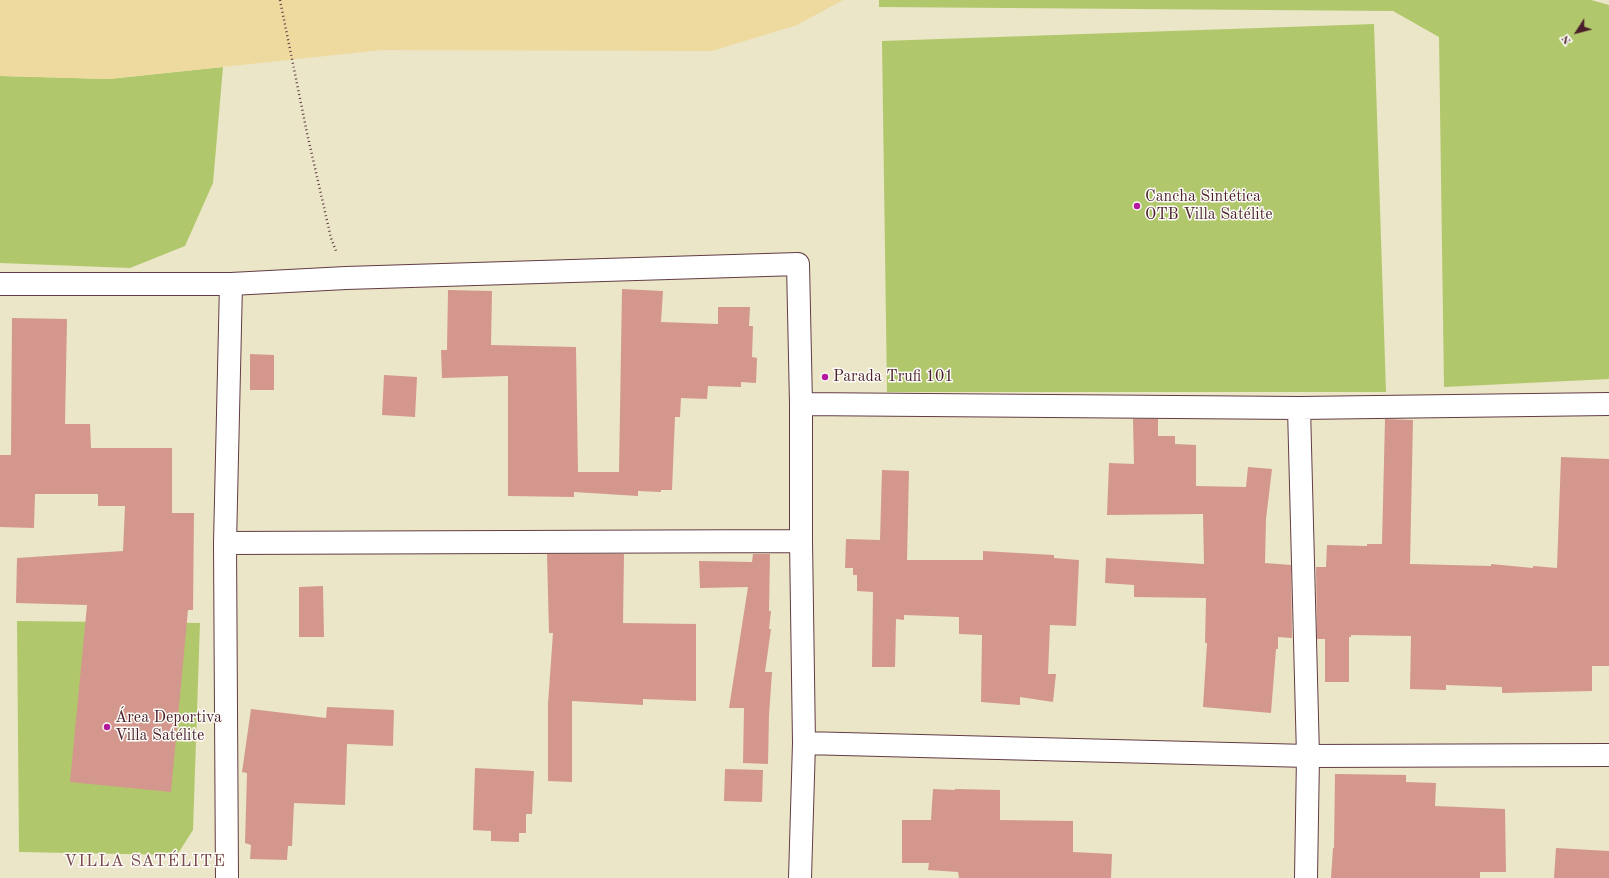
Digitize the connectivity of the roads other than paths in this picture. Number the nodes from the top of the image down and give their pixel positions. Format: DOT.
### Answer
graph roads {
  1 [pos="0,284"];
  2 [pos="231,284"];
  3 [pos="801,404"];
  4 [pos="1609,404"];
  5 [pos="1299,408"];
  6 [pos="801,541"];
  7 [pos="225,543"];
  8 [pos="804,743"];
  9 [pos="1609,755"];
  10 [pos="1308,756"];
  11 [pos="227,878"];
  12 [pos="800,878"];
  13 [pos="1306,878"];
  1 -- 2 [label="street"];
  2 -- 3 [label="street"];
  2 -- 7 [label="street"];
  3 -- 5 [label="street"];
  3 -- 6 [label="street"];
  4 -- 5 [label="street"];
  5 -- 10 [label="street"];
  6 -- 7 [label="street"];
  6 -- 8 [label="street"];
  7 -- 11 [label="street"];
  8 -- 10 [label="street"];
  8 -- 12 [label="street"];
  9 -- 10 [label="street"];
  10 -- 13 [label="street"];
}
